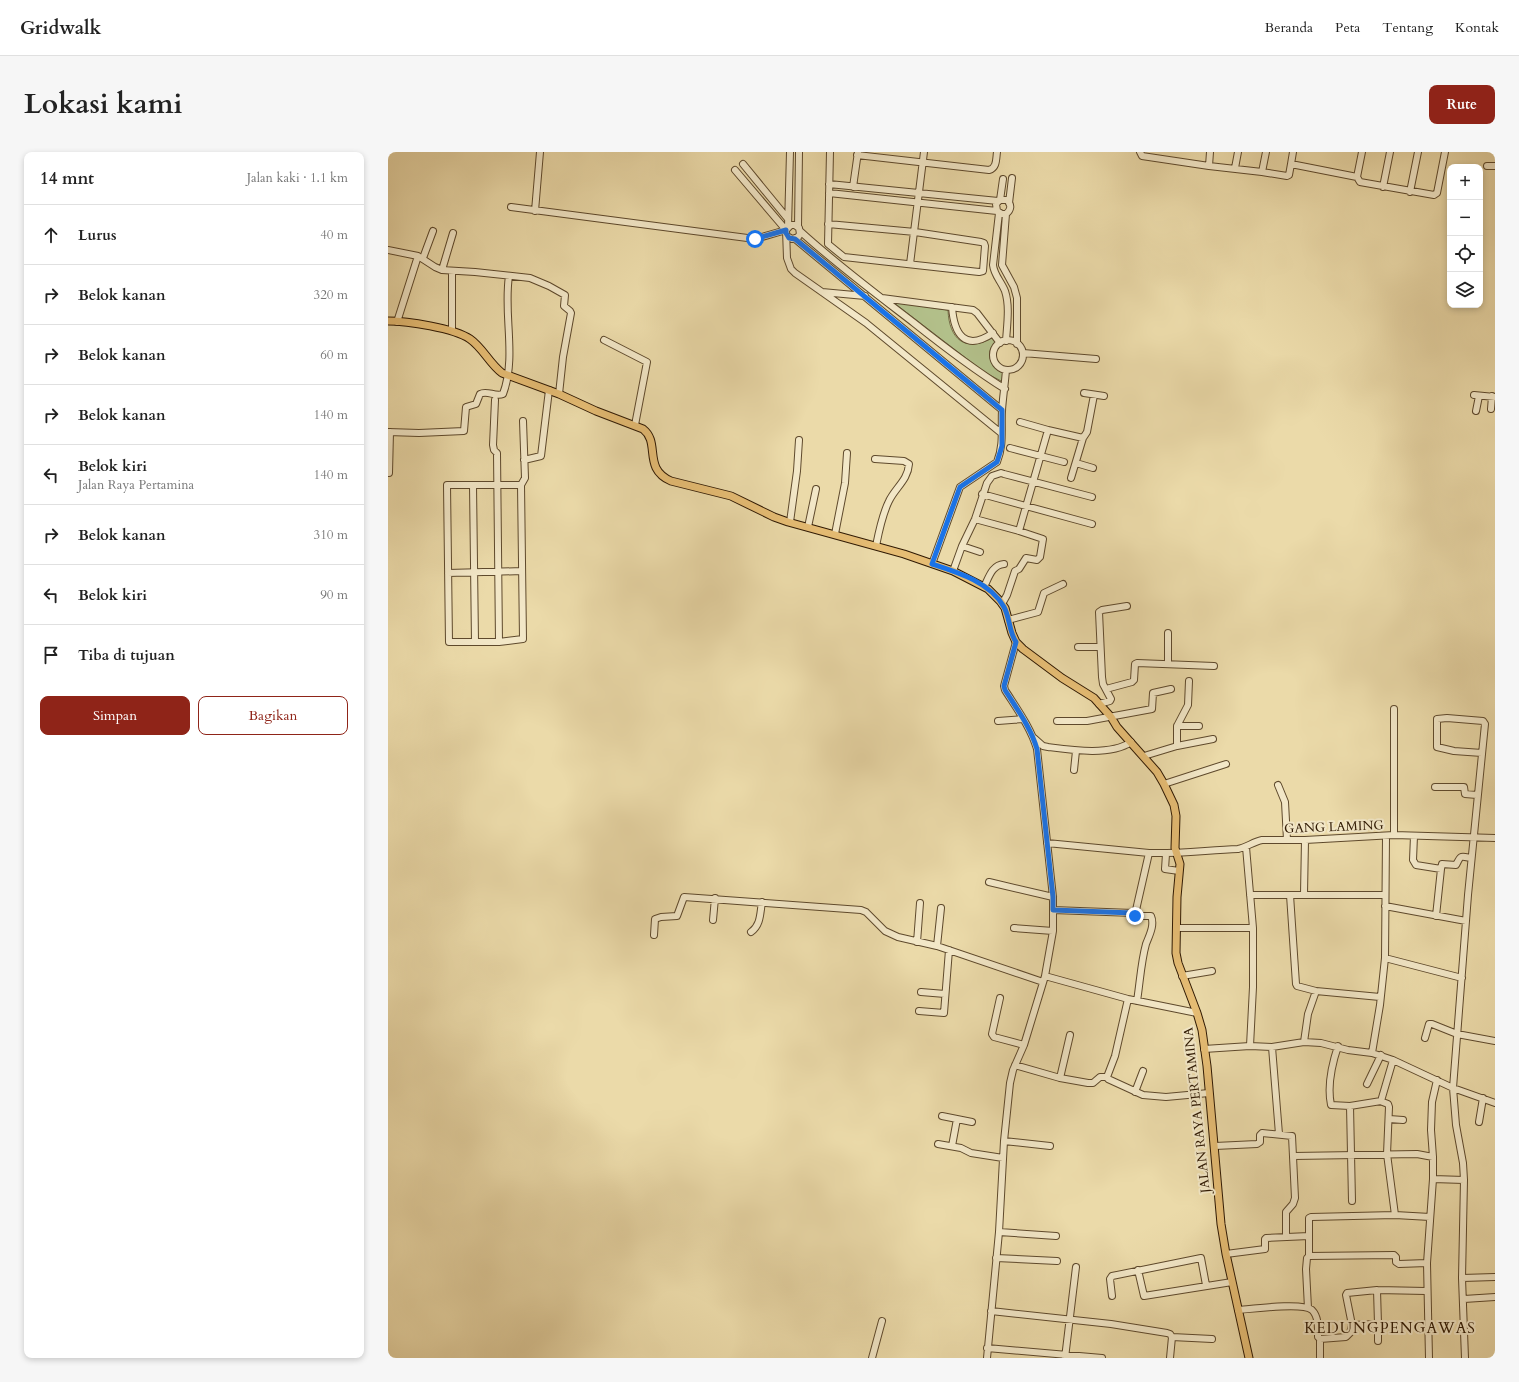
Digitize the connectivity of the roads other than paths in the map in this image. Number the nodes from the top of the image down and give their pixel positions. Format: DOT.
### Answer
graph roads {
  1 [pos="540,152"];
  2 [pos="790,152"];
  3 [pos="799,152"];
  4 [pos="830,152"];
  5 [pos="924,152"];
  6 [pos="997,152"];
  7 [pos="1140,152"];
  8 [pos="1210,152"];
  9 [pos="1238,152"];
  10 [pos="1266,152"];
  11 [pos="1293,152"];
  12 [pos="1362,152"];
  13 [pos="1390,152"];
  14 [pos="1418,152"];
  15 [pos="1445,152"];
  16 [pos="857,154"];
  17 [pos="923,162"];
  18 [pos="743,164"];
  19 [pos="1291,164"];
  20 [pos="1209,166"];
  21 [pos="1487,166"];
  22 [pos="1495,166"];
  23 [pos="1235,168"];
  24 [pos="735,170"];
  25 [pos="1262,172"];
  26 [pos="1357,177"];
  27 [pos="1003,178"];
  28 [pos="1012,178"];
  29 [pos="829,184"];
  30 [pos="854,187"];
  31 [pos="1383,187"];
  32 [pos="829,192"];
  33 [pos="1410,192"];
  34 [pos="919,194"];
  35 [pos="789,200"];
  36 [pos="999,201"];
  37 [pos="918,202"];
  38 [pos="1009,203"];
  39 [pos="777,206"];
  40 [pos="511,208"];
  41 [pos="535,211"];
  42 [pos="998,212"];
  43 [pos="1006,214"];
  44 [pos="788,219"];
  45 [pos="828,224"];
  46 [pos="799,228"];
  47 [pos="433,231"];
  48 [pos="787,231"];
  49 [pos="915,232"];
  50 [pos="453,233"];
  51 [pos="795,239"];
  52 [pos="388,250"];
  53 [pos="421,257"];
  54 [pos="910,264"];
  55 [pos="442,270"];
  56 [pos="452,271"];
  57 [pos="510,276"];
  58 [pos="821,292"];
  59 [pos="865,296"];
  60 [pos="881,298"];
  61 [pos="952,307"];
  62 [pos="388,321"];
  63 [pos="397,322"];
  64 [pos="452,331"];
  65 [pos="993,333"];
  66 [pos="604,340"];
  67 [pos="1003,342"];
  68 [pos="1017,344"];
  69 [pos="1023,353"];
  70 [pos="1096,359"];
  71 [pos="1006,370"];
  72 [pos="981,374"];
  73 [pos="508,375"];
  74 [pos="971,384"];
  75 [pos="1004,389"];
  76 [pos="549,390"];
  77 [pos="1084,393"];
  78 [pos="559,394"];
  79 [pos="1094,394"];
  80 [pos="1104,396"];
  81 [pos="1494,397"];
  82 [pos="495,400"];
  83 [pos="1491,409"];
  84 [pos="1002,410"];
  85 [pos="1476,411"];
  86 [pos="523,421"];
  87 [pos="1020,422"];
  88 [pos="635,425"];
  89 [pos="1048,430"];
  90 [pos="389,432"];
  91 [pos="1001,433"];
  92 [pos="1083,438"];
  93 [pos="799,440"];
  94 [pos="1010,448"];
  95 [pos="847,453"];
  96 [pos="1040,456"];
  97 [pos="875,459"];
  98 [pos="524,460"];
  99 [pos="1064,462"];
  100 [pos="1076,463"];
  101 [pos="1092,468"];
  102 [pos="389,473"];
  103 [pos="1071,478"];
  104 [pos="1033,481"];
  105 [pos="473,485"];
  106 [pos="497,485"];
  107 [pos="521,485"];
  108 [pos="816,489"];
  109 [pos="982,494"];
  110 [pos="1092,497"];
  111 [pos="1025,506"];
  112 [pos="974,519"];
  113 [pos="790,522"];
  114 [pos="1092,524"];
  115 [pos="808,527"];
  116 [pos="1019,531"];
  117 [pos="835,534"];
  118 [pos="876,546"];
  119 [pos="962,546"];
  120 [pos="980,552"];
  121 [pos="932,564"];
  122 [pos="1004,564"];
  123 [pos="522,571"];
  124 [pos="953,571"];
  125 [pos="474,572"];
  126 [pos="498,572"];
  127 [pos="448,573"];
  128 [pos="1063,584"];
  129 [pos="984,587"];
  130 [pos="1002,604"];
  131 [pos="1127,606"];
  132 [pos="1008,620"];
  133 [pos="1168,633"];
  134 [pos="475,642"];
  135 [pos="499,642"];
  136 [pos="1016,642"];
  137 [pos="1078,647"];
  138 [pos="1100,647"];
  139 [pos="1168,664"];
  140 [pos="1214,666"];
  141 [pos="1189,681"];
  142 [pos="1106,689"];
  143 [pos="1171,689"];
  144 [pos="1099,704"];
  145 [pos="1394,709"];
  146 [pos="1111,717"];
  147 [pos="1023,719"];
  148 [pos="998,722"];
  149 [pos="1057,722"];
  150 [pos="1177,726"];
  151 [pos="1199,726"];
  152 [pos="1034,738"];
  153 [pos="1213,739"];
  154 [pos="1130,742"];
  155 [pos="1177,746"];
  156 [pos="1076,751"];
  157 [pos="1482,753"];
  158 [pos="1144,756"];
  159 [pos="1226,764"];
  160 [pos="1074,770"];
  161 [pos="1164,784"];
  162 [pos="1278,785"];
  163 [pos="1435,787"];
  164 [pos="1477,795"];
  165 [pos="1394,835"];
  166 [pos="1386,836"];
  167 [pos="1414,836"];
  168 [pos="1474,836"];
  169 [pos="1495,838"];
  170 [pos="1287,840"];
  171 [pos="1305,840"];
  172 [pos="1046,842"];
  173 [pos="1246,847"];
  174 [pos="1176,852"];
  175 [pos="1149,853"];
  176 [pos="1166,854"];
  177 [pos="1471,858"];
  178 [pos="1442,869"];
  179 [pos="1179,872"];
  180 [pos="989,882"];
  181 [pos="1304,894"];
  182 [pos="1385,894"];
  183 [pos="1250,895"];
  184 [pos="1290,895"];
  185 [pos="1053,897"];
  186 [pos="715,898"];
  187 [pos="762,902"];
  188 [pos="920,903"];
  189 [pos="1385,906"];
  190 [pos="941,908"];
  191 [pos="1053,910"];
  192 [pos="1133,913"];
  193 [pos="1436,916"];
  194 [pos="713,920"];
  195 [pos="1466,921"];
  196 [pos="1014,928"];
  197 [pos="1177,928"];
  198 [pos="1253,928"];
  199 [pos="1053,931"];
  200 [pos="751,932"];
  201 [pos="654,935"];
  202 [pos="917,942"];
  203 [pos="937,946"];
  204 [pos="949,950"];
  205 [pos="1385,958"];
  206 [pos="1212,971"];
  207 [pos="1182,976"];
  208 [pos="1462,978"];
  209 [pos="1044,979"];
  210 [pos="1316,991"];
  211 [pos="921,992"];
  212 [pos="945,994"];
  213 [pos="1380,997"];
  214 [pos="1000,998"];
  215 [pos="1128,999"];
  216 [pos="1137,1001"];
  217 [pos="919,1011"];
  218 [pos="1198,1013"];
  219 [pos="1457,1034"];
  220 [pos="1070,1035"];
  221 [pos="1425,1038"];
  222 [pos="1495,1041"];
  223 [pos="1304,1042"];
  224 [pos="1024,1045"];
  225 [pos="1250,1046"];
  226 [pos="1272,1046"];
  227 [pos="1338,1046"];
  228 [pos="1204,1049"];
  229 [pos="1372,1053"];
  230 [pos="1381,1055"];
  231 [pos="1393,1060"];
  232 [pos="1015,1065"];
  233 [pos="1143,1071"];
  234 [pos="1106,1077"];
  235 [pos="1060,1078"];
  236 [pos="1437,1080"];
  237 [pos="1367,1084"];
  238 [pos="1453,1088"];
  239 [pos="1135,1092"];
  240 [pos="1209,1094"];
  241 [pos="1483,1098"];
  242 [pos="1380,1101"];
  243 [pos="1495,1103"];
  244 [pos="1350,1106"];
  245 [pos="942,1116"];
  246 [pos="957,1120"];
  247 [pos="1389,1120"];
  248 [pos="1403,1120"];
  249 [pos="972,1122"];
  250 [pos="1479,1122"];
  251 [pos="1279,1134"];
  252 [pos="1004,1141"];
  253 [pos="938,1144"];
  254 [pos="952,1146"];
  255 [pos="1050,1146"];
  256 [pos="1215,1146"];
  257 [pos="1351,1154"];
  258 [pos="1388,1154"];
  259 [pos="1294,1156"];
  260 [pos="1433,1157"];
  261 [pos="1003,1158"];
  262 [pos="1433,1179"];
  263 [pos="1464,1180"];
  264 [pos="1352,1201"];
  265 [pos="1395,1215"];
  266 [pos="1430,1217"];
  267 [pos="999,1232"];
  268 [pos="1056,1236"];
  269 [pos="1286,1236"];
  270 [pos="1309,1236"];
  271 [pos="1226,1254"];
  272 [pos="1309,1256"];
  273 [pos="996,1258"];
  274 [pos="1057,1261"];
  275 [pos="1427,1263"];
  276 [pos="1076,1267"];
  277 [pos="1138,1270"];
  278 [pos="1495,1277"];
  279 [pos="1462,1278"];
  280 [pos="1232,1282"];
  281 [pos="1206,1285"];
  282 [pos="1377,1290"];
  283 [pos="1426,1291"];
  284 [pos="1112,1296"];
  285 [pos="1495,1297"];
  286 [pos="1464,1299"];
  287 [pos="1308,1308"];
  288 [pos="1238,1310"];
  289 [pos="991,1312"];
  290 [pos="882,1321"];
  291 [pos="1070,1321"];
  292 [pos="1378,1324"];
  293 [pos="1352,1325"];
  294 [pos="1172,1337"];
  295 [pos="1320,1338"];
  296 [pos="1212,1339"];
  297 [pos="1378,1341"];
  298 [pos="987,1348"];
  299 [pos="1065,1357"];
  300 [pos="872,1358"];
  301 [pos="986,1358"];
  302 [pos="1094,1358"];
  303 [pos="1102,1358"];
  304 [pos="1170,1358"];
  305 [pos="1249,1358"];
  306 [pos="1320,1358"];
  307 [pos="1429,1358"];
  308 [pos="1465,1358"];
  1 -- 41 [label="street"];
  2 -- 35 [label="street"];
  3 -- 46 [label="street"];
  4 -- 29 [label="street"];
  5 -- 17 [label="street"];
  6 -- 17 [label="street"];
  7 -- 20 [label="street"];
  8 -- 20 [label="street"];
  9 -- 23 [label="street"];
  10 -- 25 [label="street"];
  11 -- 19 [label="street"];
  12 -- 26 [label="street"];
  13 -- 31 [label="street"];
  14 -- 33 [label="street"];
  15 -- 33 [label="street"];
  16 -- 17 [label="street"];
  16 -- 30 [label="street"];
  17 -- 34 [label="street"];
  18 -- 39 [label="street"];
  19 -- 25 [label="street"];
  19 -- 26 [label="street"];
  20 -- 23 [label="street"];
  21 -- 22 [label="street"];
  23 -- 25 [label="street"];
  24 -- 48 [label="street"];
  26 -- 31 [label="street"];
  27 -- 36 [label="street"];
  28 -- 38 [label="street"];
  29 -- 30 [label="street"];
  29 -- 32 [label="street"];
  30 -- 34 [label="street"];
  31 -- 33 [label="street"];
  32 -- 37 [label="street"];
  32 -- 45 [label="street"];
  34 -- 36 [label="street"];
  34 -- 37 [label="street"];
  35 -- 39 [label="street"];
  35 -- 44 [label="street"];
  36 -- 38 [label="street"];
  36 -- 42 [label="street"];
  37 -- 42 [label="street"];
  37 -- 49 [label="street"];
  38 -- 43 [label="street"];
  39 -- 44 [label="street"];
  40 -- 41 [label="street"];
  41 -- 48 [label="street"];
  42 -- 43 [label="street"];
  42 -- 67 [label="street"];
  43 -- 68 [label="street"];
  44 -- 48 [label="street"];
  45 -- 49 [label="street"];
  45 -- 54 [label="street"];
  46 -- 48 [label="street"];
  46 -- 51 [label="street"];
  46 -- 60 [label="street"];
  47 -- 53 [label="street"];
  48 -- 51 [label="street"];
  48 -- 58 [label="street"];
  49 -- 54 [label="street"];
  49 -- 54 [label="street"];
  50 -- 55 [label="street"];
  51 -- 59 [label="street"];
  52 -- 53 [label="street"];
  53 -- 55 [label="street"];
  53 -- 63 [label="street"];
  55 -- 56 [label="street"];
  56 -- 57 [label="street"];
  56 -- 64 [label="street"];
  57 -- 73 [label="street"];
  57 -- 78 [label="street"];
  58 -- 59 [label="street"];
  58 -- 91 [label="street"];
  59 -- 60 [label="street"];
  59 -- 74 [label="street"];
  60 -- 61 [label="street"];
  60 -- 72 [label="street"];
  61 -- 65 [label="street"];
  61 -- 65 [label="street"];
  62 -- 63 [label="main road, JALAN RAYA PERTAMINA"];
  63 -- 64 [label="main road, JALAN RAYA PERTAMINA"];
  64 -- 73 [label="main road, JALAN RAYA PERTAMINA"];
  65 -- 67 [label="street"];
  66 -- 88 [label="street"];
  67 -- 68 [label="street"];
  67 -- 71 [label="street"];
  68 -- 69 [label="street"];
  69 -- 70 [label="street"];
  69 -- 71 [label="street"];
  71 -- 75 [label="street"];
  72 -- 74 [label="street"];
  72 -- 75 [label="street"];
  73 -- 76 [label="main road, JALAN RAYA PERTAMINA"];
  73 -- 90 [label="street"];
  74 -- 84 [label="street"];
  75 -- 84 [label="street"];
  76 -- 78 [label="main road, JALAN RAYA PERTAMINA"];
  76 -- 98 [label="street"];
  77 -- 79 [label="street"];
  78 -- 88 [label="main road, JALAN RAYA PERTAMINA"];
  79 -- 80 [label="street"];
  79 -- 92 [label="street"];
  81 -- 83 [label="street"];
  81 -- 85 [label="street"];
  82 -- 106 [label="street"];
  84 -- 91 [label="street"];
  86 -- 98 [label="street"];
  87 -- 89 [label="street"];
  88 -- 113 [label="main road, JALAN RAYA PERTAMINA"];
  89 -- 92 [label="street"];
  89 -- 96 [label="street"];
  90 -- 102 [label="street"];
  91 -- 121 [label="street"];
  92 -- 100 [label="street"];
  93 -- 113 [label="street"];
  94 -- 96 [label="street"];
  95 -- 117 [label="street"];
  96 -- 99 [label="street"];
  96 -- 104 [label="street"];
  97 -- 118 [label="street"];
  98 -- 107 [label="street"];
  100 -- 101 [label="street"];
  100 -- 103 [label="street"];
  104 -- 109 [label="street"];
  104 -- 110 [label="street"];
  104 -- 111 [label="street"];
  105 -- 106 [label="street"];
  105 -- 125 [label="street"];
  105 -- 127 [label="street"];
  106 -- 107 [label="street"];
  106 -- 126 [label="street"];
  107 -- 123 [label="street"];
  108 -- 115 [label="street"];
  109 -- 111 [label="street"];
  109 -- 112 [label="street"];
  111 -- 114 [label="street"];
  111 -- 116 [label="street"];
  112 -- 116 [label="street"];
  112 -- 119 [label="street"];
  113 -- 115 [label="main road, JALAN RAYA PERTAMINA"];
  115 -- 117 [label="main road, JALAN RAYA PERTAMINA"];
  116 -- 130 [label="street"];
  117 -- 118 [label="main road, JALAN RAYA PERTAMINA"];
  118 -- 121 [label="main road, JALAN RAYA PERTAMINA"];
  119 -- 120 [label="street"];
  119 -- 124 [label="street"];
  121 -- 124 [label="main road, JALAN RAYA PERTAMINA"];
  122 -- 129 [label="street"];
  123 -- 126 [label="street"];
  123 -- 135 [label="street"];
  124 -- 129 [label="main road, JALAN RAYA PERTAMINA"];
  125 -- 126 [label="street"];
  125 -- 127 [label="street"];
  125 -- 134 [label="street"];
  126 -- 135 [label="street"];
  127 -- 134 [label="street"];
  128 -- 132 [label="street"];
  129 -- 130 [label="main road, JALAN RAYA PERTAMINA"];
  130 -- 132 [label="main road, JALAN RAYA PERTAMINA"];
  131 -- 138 [label="street"];
  132 -- 136 [label="main road, JALAN RAYA PERTAMINA"];
  133 -- 139 [label="street"];
  134 -- 135 [label="street"];
  136 -- 144 [label="main road, JALAN RAYA PERTAMINA"];
  136 -- 147 [label="street"];
  137 -- 138 [label="street"];
  138 -- 142 [label="street"];
  139 -- 140 [label="street"];
  139 -- 142 [label="street"];
  141 -- 150 [label="street"];
  142 -- 144 [label="street"];
  143 -- 146 [label="street"];
  144 -- 146 [label="main road, JALAN RAYA PERTAMINA"];
  145 -- 165 [label="street"];
  146 -- 149 [label="street"];
  146 -- 154 [label="main road, JALAN RAYA PERTAMINA"];
  147 -- 148 [label="street"];
  147 -- 152 [label="street"];
  150 -- 151 [label="street"];
  150 -- 155 [label="street"];
  152 -- 156 [label="street"];
  152 -- 172 [label="street"];
  153 -- 155 [label="street"];
  154 -- 156 [label="street"];
  154 -- 158 [label="main road, JALAN RAYA PERTAMINA"];
  155 -- 158 [label="street"];
  156 -- 160 [label="street"];
  157 -- 157 [label="street"];
  157 -- 164 [label="street"];
  158 -- 161 [label="main road, JALAN RAYA PERTAMINA"];
  159 -- 161 [label="street"];
  161 -- 174 [label="main road, JALAN RAYA PERTAMINA"];
  162 -- 170 [label="street"];
  163 -- 164 [label="street"];
  164 -- 168 [label="street"];
  165 -- 166 [label="street, GANG LAMING"];
  165 -- 167 [label="street, GANG LAMING"];
  166 -- 171 [label="street, GANG LAMING"];
  166 -- 182 [label="street"];
  167 -- 168 [label="street, GANG LAMING"];
  167 -- 178 [label="street"];
  168 -- 169 [label="street, GANG LAMING"];
  168 -- 177 [label="street"];
  170 -- 171 [label="street, GANG LAMING"];
  170 -- 173 [label="street, GANG LAMING"];
  171 -- 181 [label="street"];
  172 -- 175 [label="street, GANG LAMING"];
  172 -- 185 [label="street"];
  173 -- 174 [label="street, GANG LAMING"];
  173 -- 183 [label="street"];
  174 -- 176 [label="street, GANG LAMING"];
  174 -- 179 [label="main road, JALAN RAYA PERTAMINA"];
  175 -- 176 [label="street, GANG LAMING"];
  175 -- 192 [label="street"];
  176 -- 179 [label="street"];
  177 -- 178 [label="street"];
  177 -- 195 [label="street"];
  178 -- 193 [label="street"];
  179 -- 197 [label="main road, JALAN RAYA PERTAMINA"];
  180 -- 185 [label="street"];
  181 -- 182 [label="street"];
  181 -- 184 [label="street"];
  182 -- 189 [label="street"];
  183 -- 184 [label="street"];
  183 -- 198 [label="street"];
  184 -- 210 [label="street"];
  185 -- 191 [label="street"];
  186 -- 187 [label="street"];
  186 -- 194 [label="street"];
  186 -- 201 [label="street"];
  187 -- 200 [label="street"];
  187 -- 202 [label="street"];
  188 -- 202 [label="street"];
  189 -- 193 [label="street"];
  189 -- 205 [label="street"];
  190 -- 203 [label="street"];
  191 -- 192 [label="street"];
  191 -- 199 [label="street"];
  192 -- 216 [label="street"];
  193 -- 195 [label="street"];
  195 -- 208 [label="street"];
  196 -- 199 [label="street"];
  197 -- 198 [label="street"];
  197 -- 207 [label="main road, JALAN RAYA PERTAMINA"];
  198 -- 225 [label="street"];
  199 -- 209 [label="street"];
  202 -- 203 [label="street"];
  203 -- 204 [label="street"];
  204 -- 209 [label="street"];
  204 -- 212 [label="street"];
  205 -- 208 [label="street"];
  205 -- 213 [label="street"];
  206 -- 207 [label="street"];
  207 -- 218 [label="main road, JALAN RAYA PERTAMINA"];
  208 -- 219 [label="street"];
  209 -- 215 [label="street"];
  209 -- 224 [label="street"];
  210 -- 213 [label="street"];
  210 -- 223 [label="street"];
  211 -- 212 [label="street"];
  212 -- 217 [label="street"];
  213 -- 229 [label="street"];
  214 -- 224 [label="street"];
  215 -- 216 [label="street"];
  215 -- 234 [label="street"];
  216 -- 218 [label="street"];
  218 -- 228 [label="main road, JALAN RAYA PERTAMINA"];
  219 -- 221 [label="street"];
  219 -- 222 [label="street"];
  219 -- 238 [label="street"];
  220 -- 235 [label="street"];
  223 -- 226 [label="street"];
  223 -- 227 [label="street"];
  224 -- 232 [label="street"];
  225 -- 226 [label="street"];
  225 -- 228 [label="street"];
  226 -- 251 [label="street"];
  227 -- 229 [label="street"];
  227 -- 244 [label="street"];
  228 -- 240 [label="main road, JALAN RAYA PERTAMINA"];
  229 -- 230 [label="street"];
  230 -- 231 [label="street"];
  230 -- 237 [label="street"];
  231 -- 236 [label="street"];
  231 -- 242 [label="street"];
  232 -- 235 [label="street"];
  232 -- 252 [label="street"];
  233 -- 239 [label="street"];
  234 -- 235 [label="street"];
  234 -- 239 [label="street"];
  236 -- 238 [label="street"];
  236 -- 260 [label="street"];
  238 -- 241 [label="street"];
  238 -- 263 [label="street"];
  239 -- 240 [label="street"];
  240 -- 256 [label="main road, JALAN RAYA PERTAMINA"];
  241 -- 243 [label="street"];
  241 -- 250 [label="street"];
  242 -- 244 [label="street"];
  242 -- 247 [label="street"];
  244 -- 257 [label="street"];
  245 -- 246 [label="street"];
  246 -- 249 [label="street"];
  246 -- 254 [label="street"];
  247 -- 248 [label="street"];
  247 -- 258 [label="street"];
  251 -- 256 [label="street"];
  251 -- 259 [label="street"];
  252 -- 255 [label="street"];
  252 -- 261 [label="street"];
  253 -- 254 [label="street"];
  254 -- 261 [label="street"];
  256 -- 271 [label="main road, JALAN RAYA PERTAMINA"];
  257 -- 258 [label="street"];
  257 -- 259 [label="street"];
  257 -- 264 [label="street"];
  258 -- 260 [label="street"];
  258 -- 265 [label="street"];
  259 -- 269 [label="street"];
  260 -- 262 [label="street"];
  261 -- 267 [label="street"];
  262 -- 263 [label="street"];
  262 -- 266 [label="street"];
  263 -- 279 [label="street"];
  265 -- 266 [label="street"];
  265 -- 270 [label="street"];
  266 -- 275 [label="street"];
  267 -- 268 [label="street"];
  267 -- 273 [label="street"];
  269 -- 270 [label="street"];
  269 -- 271 [label="street"];
  270 -- 272 [label="street"];
  271 -- 280 [label="main road, JALAN RAYA PERTAMINA"];
  272 -- 275 [label="street"];
  272 -- 287 [label="street"];
  273 -- 274 [label="street"];
  273 -- 289 [label="street"];
  275 -- 283 [label="street"];
  276 -- 291 [label="street"];
  277 -- 281 [label="street"];
  277 -- 281 [label="street"];
  277 -- 284 [label="street"];
  278 -- 279 [label="street"];
  279 -- 286 [label="street"];
  280 -- 281 [label="street"];
  280 -- 288 [label="main road, JALAN RAYA PERTAMINA"];
  282 -- 283 [label="street"];
  282 -- 292 [label="street"];
  282 -- 293 [label="street"];
  283 -- 307 [label="street"];
  285 -- 286 [label="street"];
  286 -- 308 [label="street"];
  287 -- 288 [label="street"];
  287 -- 295 [label="street"];
  288 -- 305 [label="main road, JALAN RAYA PERTAMINA"];
  289 -- 291 [label="street"];
  289 -- 298 [label="street"];
  290 -- 300 [label="street"];
  291 -- 294 [label="street"];
  291 -- 299 [label="street"];
  292 -- 293 [label="street"];
  292 -- 297 [label="street"];
  293 -- 295 [label="street"];
  294 -- 296 [label="street"];
  294 -- 304 [label="street"];
  295 -- 306 [label="street"];
  298 -- 299 [label="street"];
  298 -- 301 [label="street"];
  299 -- 302 [label="street"];
  302 -- 303 [label="street"];
}
